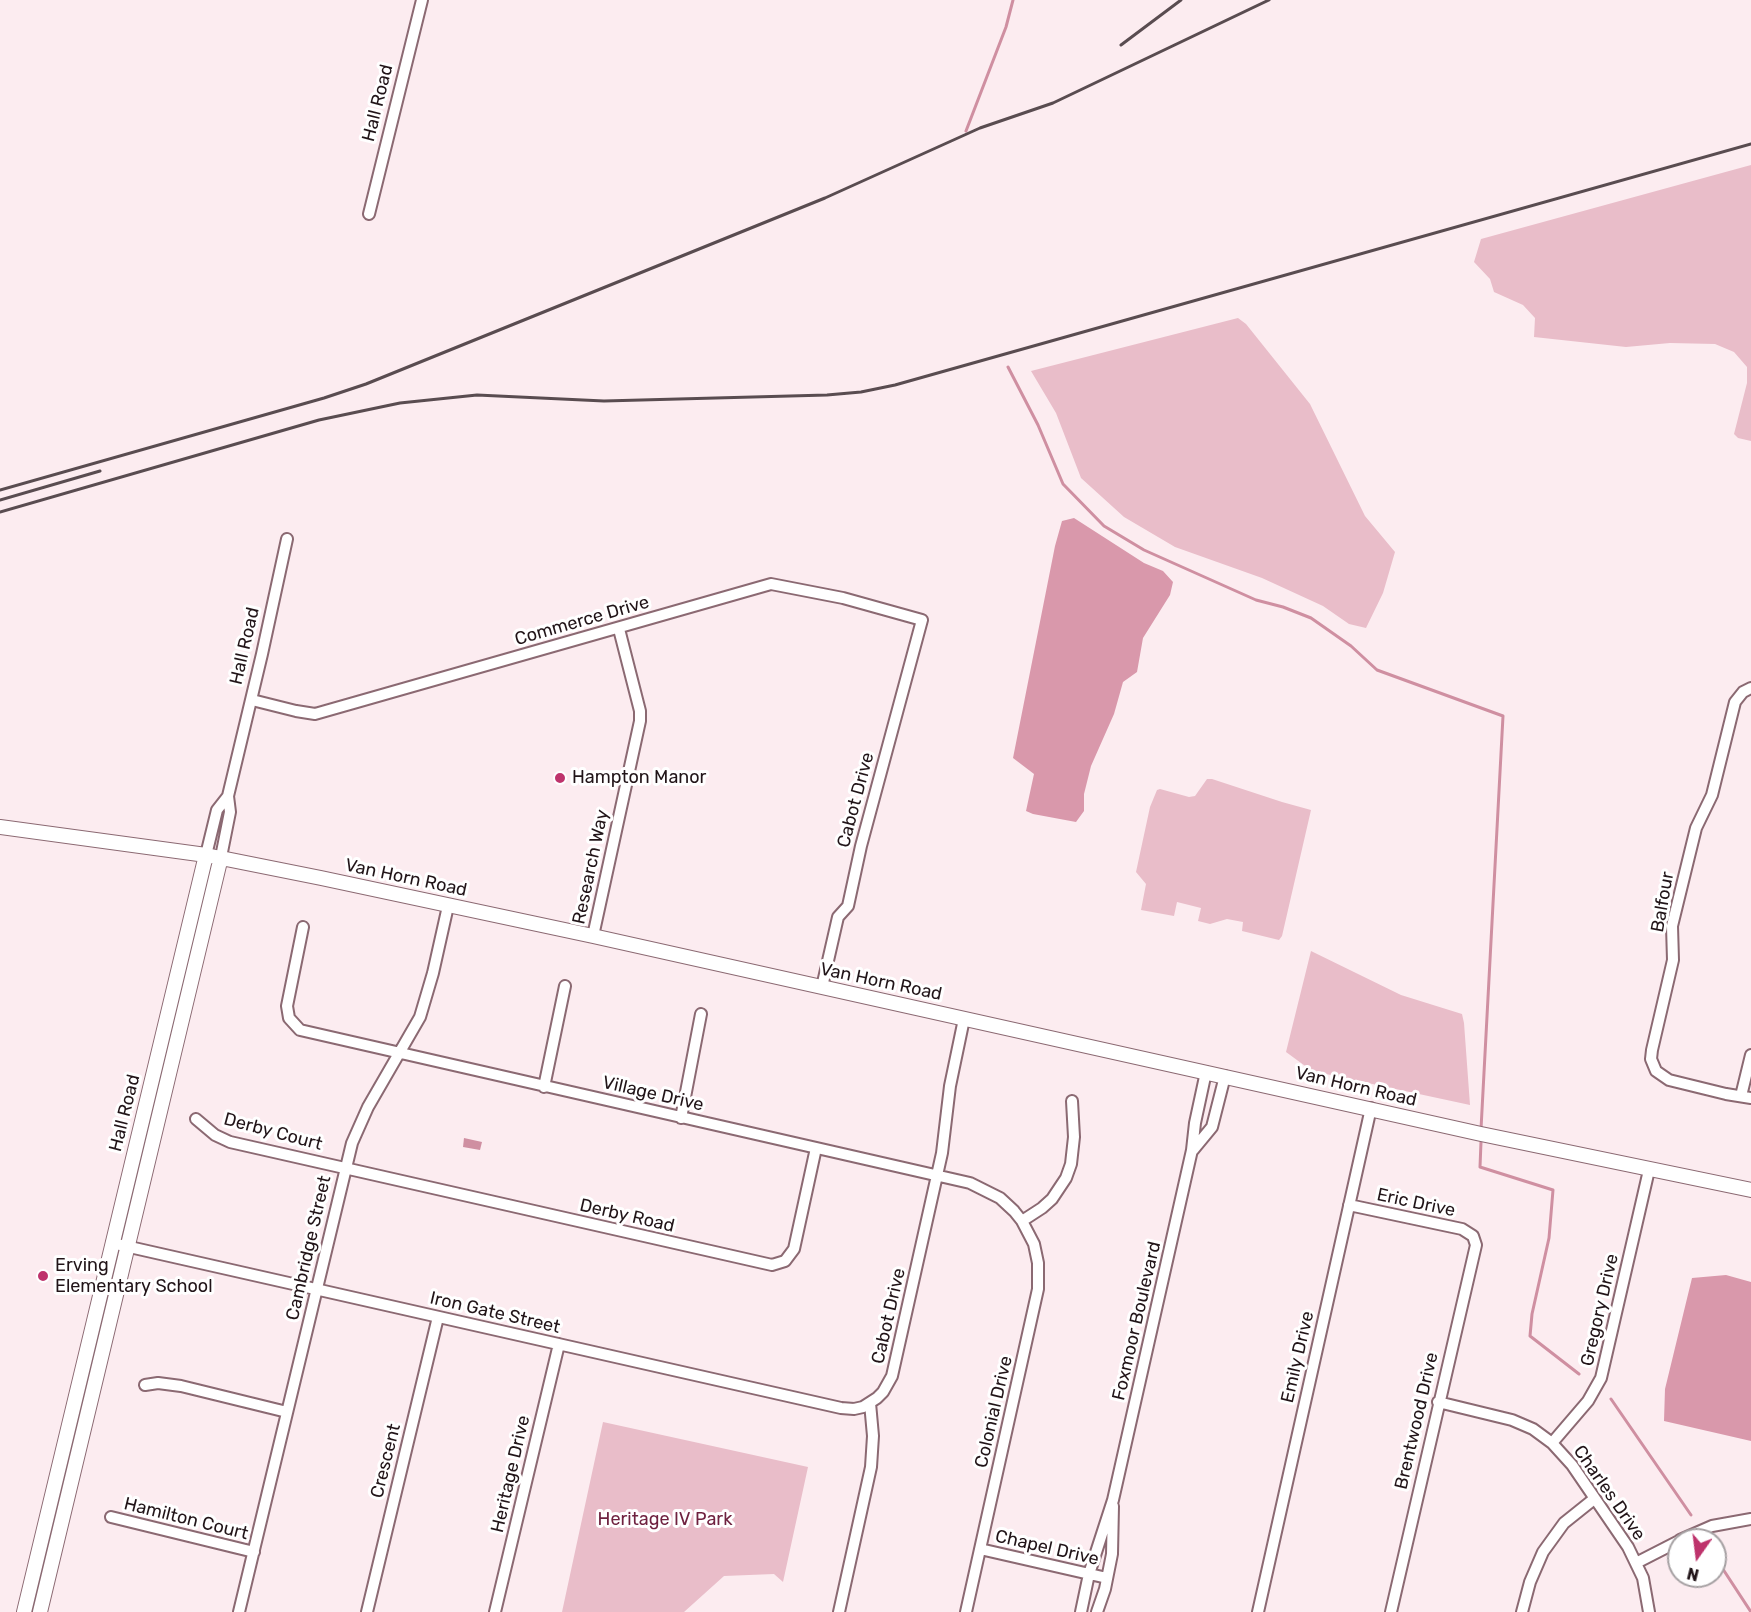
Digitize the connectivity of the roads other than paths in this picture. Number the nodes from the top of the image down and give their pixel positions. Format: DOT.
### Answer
graph roads {
  1 [pos="422,0"];
  2 [pos="369,214"];
  3 [pos="287,539"];
  4 [pos="922,620"];
  5 [pos="619,628"];
  6 [pos="1751,688"];
  7 [pos="252,700"];
  8 [pos="228,796"];
  9 [pos="0,827"];
  10 [pos="206,855"];
  11 [pos="221,857"];
  12 [pos="448,906"];
  13 [pos="303,927"];
  14 [pos="593,936"];
  15 [pos="565,986"];
  16 [pos="822,987"];
  17 [pos="701,1014"];
  18 [pos="964,1019"];
  19 [pos="400,1054"];
  20 [pos="1751,1055"];
  21 [pos="1206,1072"];
  22 [pos="1225,1076"];
  23 [pos="544,1087"];
  24 [pos="1746,1097"];
  25 [pos="1072,1101"];
  26 [pos="1371,1108"];
  27 [pos="681,1118"];
  28 [pos="196,1119"];
  29 [pos="816,1148"];
  30 [pos="1192,1150"];
  31 [pos="131,1167"];
  32 [pos="345,1169"];
  33 [pos="1649,1170"];
  34 [pos="146,1171"];
  35 [pos="937,1176"];
  36 [pos="1751,1190"];
  37 [pos="1349,1206"];
  38 [pos="1022,1221"];
  39 [pos="1474,1239"];
  40 [pos="112,1243"];
  41 [pos="128,1246"];
  42 [pos="316,1290"];
  43 [pos="438,1317"];
  44 [pos="559,1344"];
  45 [pos="145,1385"];
  46 [pos="1438,1402"];
  47 [pos="870,1403"];
  48 [pos="287,1412"];
  49 [pos="65,1443"];
  50 [pos="1552,1443"];
  51 [pos="80,1446"];
  52 [pos="1594,1499"];
  53 [pos="1113,1500"];
  54 [pos="111,1517"];
  55 [pos="1751,1519"];
  56 [pos="1707,1528"];
  57 [pos="1667,1547"];
  58 [pos="980,1549"];
  59 [pos="254,1552"];
  60 [pos="1636,1563"];
  61 [pos="1089,1574"];
  62 [pos="1107,1578"];
  63 [pos="24,1612"];
  64 [pos="40,1612"];
  65 [pos="239,1612"];
  66 [pos="367,1612"];
  67 [pos="495,1612"];
  68 [pos="838,1612"];
  69 [pos="966,1612"];
  70 [pos="1081,1612"];
  71 [pos="1097,1612"];
  72 [pos="1258,1612"];
  73 [pos="1390,1612"];
  74 [pos="1522,1612"];
  75 [pos="1649,1612"];
  1 -- 2 [label="street, Hall Road"];
  3 -- 7 [label="street, Hall Road"];
  4 -- 5 [label="street, Commerce Drive"];
  4 -- 16 [label="street, Cabot Drive"];
  5 -- 7 [label="street, Commerce Drive"];
  5 -- 14 [label="street, Research Way"];
  6 -- 24 [label="street, Balfour"];
  7 -- 8 [label="street, Hall Road"];
  8 -- 10 [label="street, Hall Road"];
  8 -- 11 [label="street, Hall Road"];
  9 -- 10 [label="main road, Van Horn Road"];
  10 -- 11 [label="main road, Van Horn Road"];
  10 -- 31 [label="main road, Hall Road"];
  11 -- 12 [label="main road, Van Horn Road"];
  11 -- 34 [label="main road, Hall Road"];
  12 -- 14 [label="main road, Van Horn Road"];
  12 -- 19 [label="street, Cambridge Street"];
  13 -- 19 [label="street, Village Drive"];
  14 -- 16 [label="main road, Van Horn Road"];
  15 -- 23 [label="street"];
  16 -- 18 [label="main road, Van Horn Road"];
  17 -- 27 [label="street"];
  18 -- 21 [label="main road, Van Horn Road"];
  18 -- 35 [label="street, Cabot Drive"];
  19 -- 23 [label="street, Village Drive"];
  19 -- 32 [label="street, Cambridge Street"];
  20 -- 24 [label="street"];
  21 -- 22 [label="main road, Van Horn Road"];
  21 -- 30 [label="street, Foxmoor Boulevard"];
  22 -- 26 [label="main road, Van Horn Road"];
  22 -- 30 [label="street, Foxmoor Boulevard"];
  23 -- 27 [label="street, Village Drive"];
  25 -- 38 [label="street"];
  26 -- 33 [label="main road, Van Horn Road"];
  26 -- 37 [label="street, Emily Drive"];
  27 -- 29 [label="street, Village Drive"];
  28 -- 32 [label="street, Derby Court"];
  29 -- 32 [label="street, Derby Road"];
  29 -- 35 [label="street, Village Drive"];
  30 -- 53 [label="street, Foxmoor Boulevard"];
  31 -- 34 [label="main road"];
  31 -- 40 [label="main road, Hall Road"];
  32 -- 42 [label="street, Cambridge Street"];
  33 -- 36 [label="main road, Van Horn Road"];
  33 -- 50 [label="street, Gregory Drive"];
  34 -- 41 [label="main road, Hall Road"];
  35 -- 38 [label="street, Village Drive"];
  35 -- 47 [label="street, Cabot Drive"];
  37 -- 39 [label="street, Eric Drive"];
  37 -- 72 [label="street, Emily Drive"];
  38 -- 58 [label="street, Colonial Drive"];
  39 -- 46 [label="street, Brentwood Drive"];
  40 -- 41 [label="street, Iron Gate Street"];
  40 -- 49 [label="main road, Hall Road"];
  41 -- 42 [label="street, Iron Gate Street"];
  41 -- 51 [label="main road, Hall Road"];
  42 -- 43 [label="street, Iron Gate Street"];
  42 -- 48 [label="street, Cambridge Street"];
  43 -- 44 [label="street, Iron Gate Street"];
  43 -- 66 [label="street, Crescent"];
  44 -- 47 [label="street, Iron Gate Street"];
  44 -- 67 [label="street, Heritage Drive"];
  45 -- 48 [label="street"];
  46 -- 50 [label="street, Charles Drive"];
  46 -- 73 [label="street, Brentwood Drive"];
  47 -- 68 [label="street"];
  48 -- 59 [label="street, Cambridge Street"];
  49 -- 51 [label="main road"];
  49 -- 63 [label="main road, Hall Road"];
  50 -- 52 [label="street, Charles Drive"];
  51 -- 64 [label="main road, Hall Road"];
  52 -- 60 [label="street, Charles Drive"];
  52 -- 74 [label="street"];
  53 -- 61 [label="street, Foxmoor Boulevard"];
  53 -- 62 [label="street, Foxmoor Boulevard"];
  54 -- 59 [label="street, Hamilton Court"];
  55 -- 56 [label="street"];
  57 -- 60 [label="street"];
  58 -- 61 [label="street, Chapel Drive"];
  58 -- 69 [label="street, Colonial Drive"];
  59 -- 65 [label="street, Cambridge Street"];
  60 -- 75 [label="street, Charles Drive"];
  61 -- 62 [label="street, Chapel Drive"];
  61 -- 70 [label="street, Foxmoor Boulevard"];
  62 -- 71 [label="street, Foxmoor Boulevard"];
}
